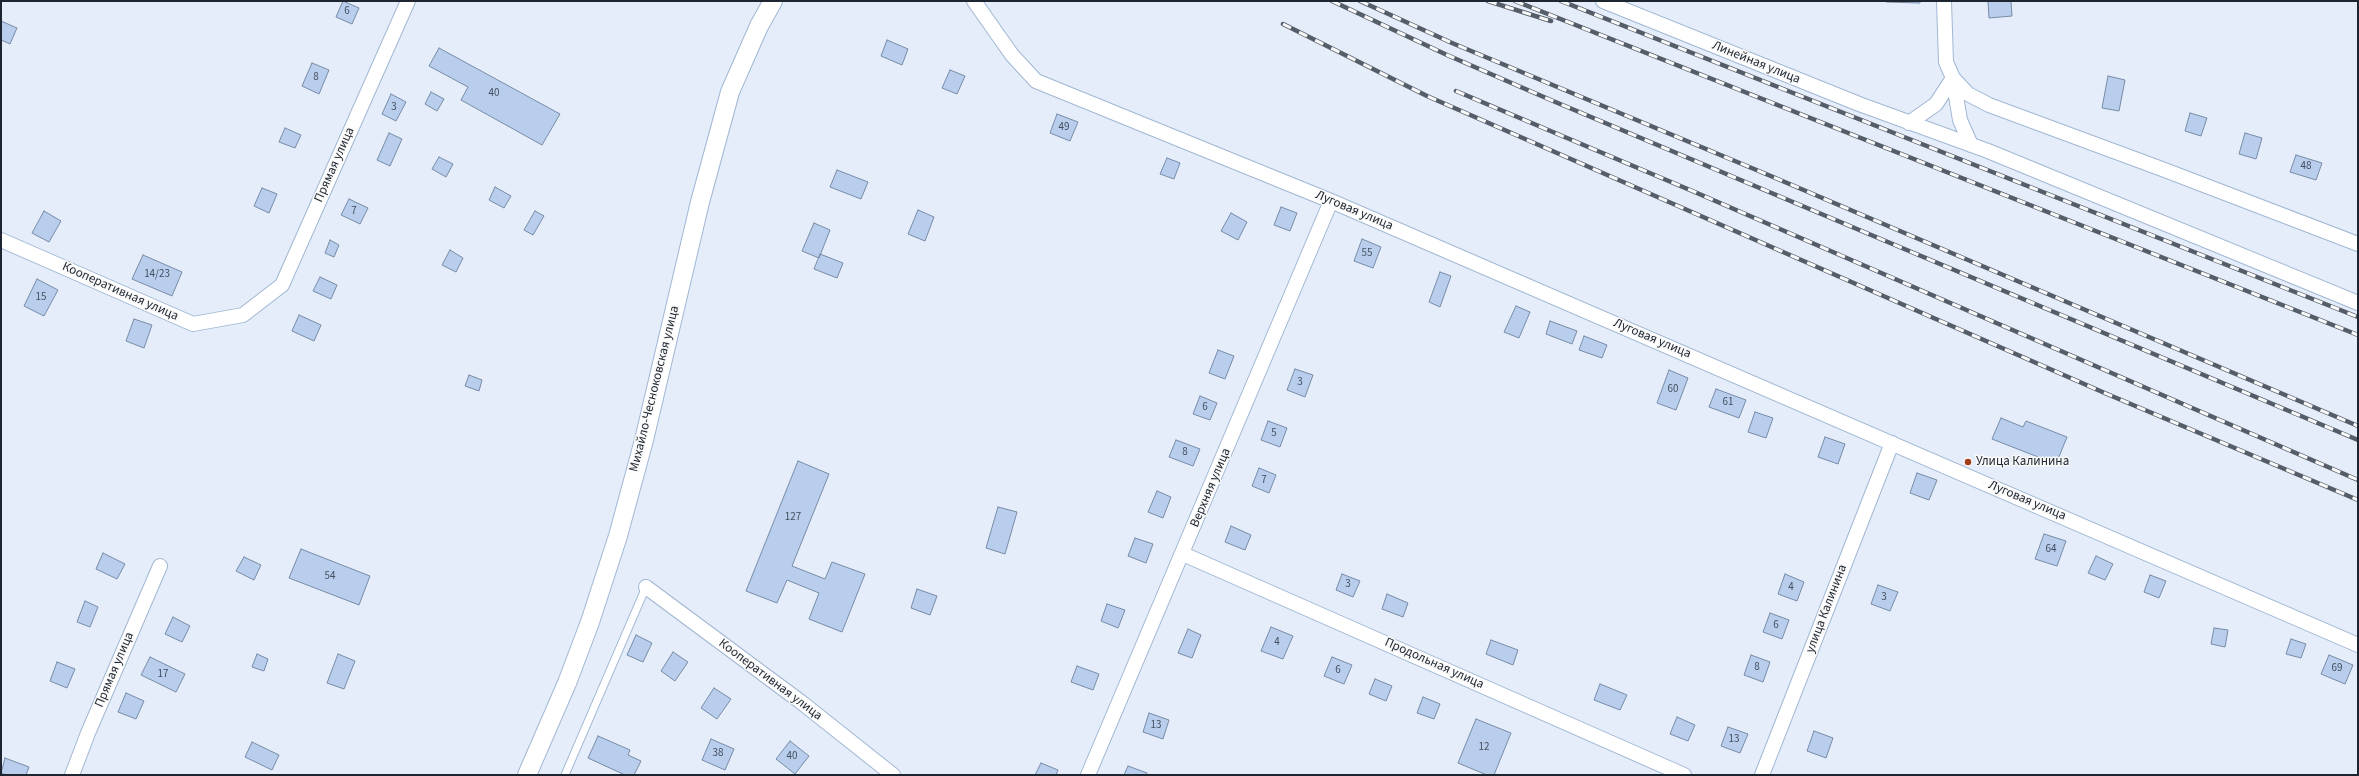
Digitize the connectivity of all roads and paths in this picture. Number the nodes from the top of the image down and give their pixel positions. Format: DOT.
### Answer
graph roads {
  1 [pos="408,1"];
  2 [pos="773,1"];
  3 [pos="974,1"];
  4 [pos="1603,1"];
  5 [pos="1944,1"];
  6 [pos="1953,78"];
  7 [pos="1909,122"];
  8 [pos="1971,145"];
  9 [pos="1331,201"];
  10 [pos="1,240"];
  11 [pos="2358,244"];
  12 [pos="2358,303"];
  13 [pos="243,316"];
  14 [pos="1892,443"];
  15 [pos="1183,554"];
  16 [pos="160,566"];
  17 [pos="646,587"];
  18 [pos="2358,645"];
  19 [pos="72,775"];
  20 [pos="526,775"];
  21 [pos="565,775"];
  22 [pos="893,775"];
  23 [pos="1088,775"];
  24 [pos="1684,775"];
  25 [pos="1762,775"];
  1 -- 13 [label="street, Прямая улица"];
  2 -- 20 [label="street, Михайло-Чесноковская улица"];
  3 -- 9 [label="street, Луговая улица"];
  4 -- 7 [label="street, Линейная улица"];
  5 -- 6 [label="street"];
  6 -- 7 [label="street"];
  6 -- 8 [label="street"];
  6 -- 11 [label="street"];
  7 -- 8 [label="street, Линейная улица"];
  8 -- 12 [label="street, Линейная улица"];
  9 -- 14 [label="street, Луговая улица"];
  9 -- 15 [label="street, Верхняя улица"];
  10 -- 13 [label="street, Кооперативная улица"];
  14 -- 18 [label="street, Луговая улица"];
  14 -- 25 [label="street, улица Калинина"];
  15 -- 23 [label="street, Верхняя улица"];
  15 -- 24 [label="street, Продольная улица"];
  16 -- 19 [label="street, Прямая улица"];
  17 -- 21 [label="lane"];
  17 -- 22 [label="street, Кооперативная улица"];
}
